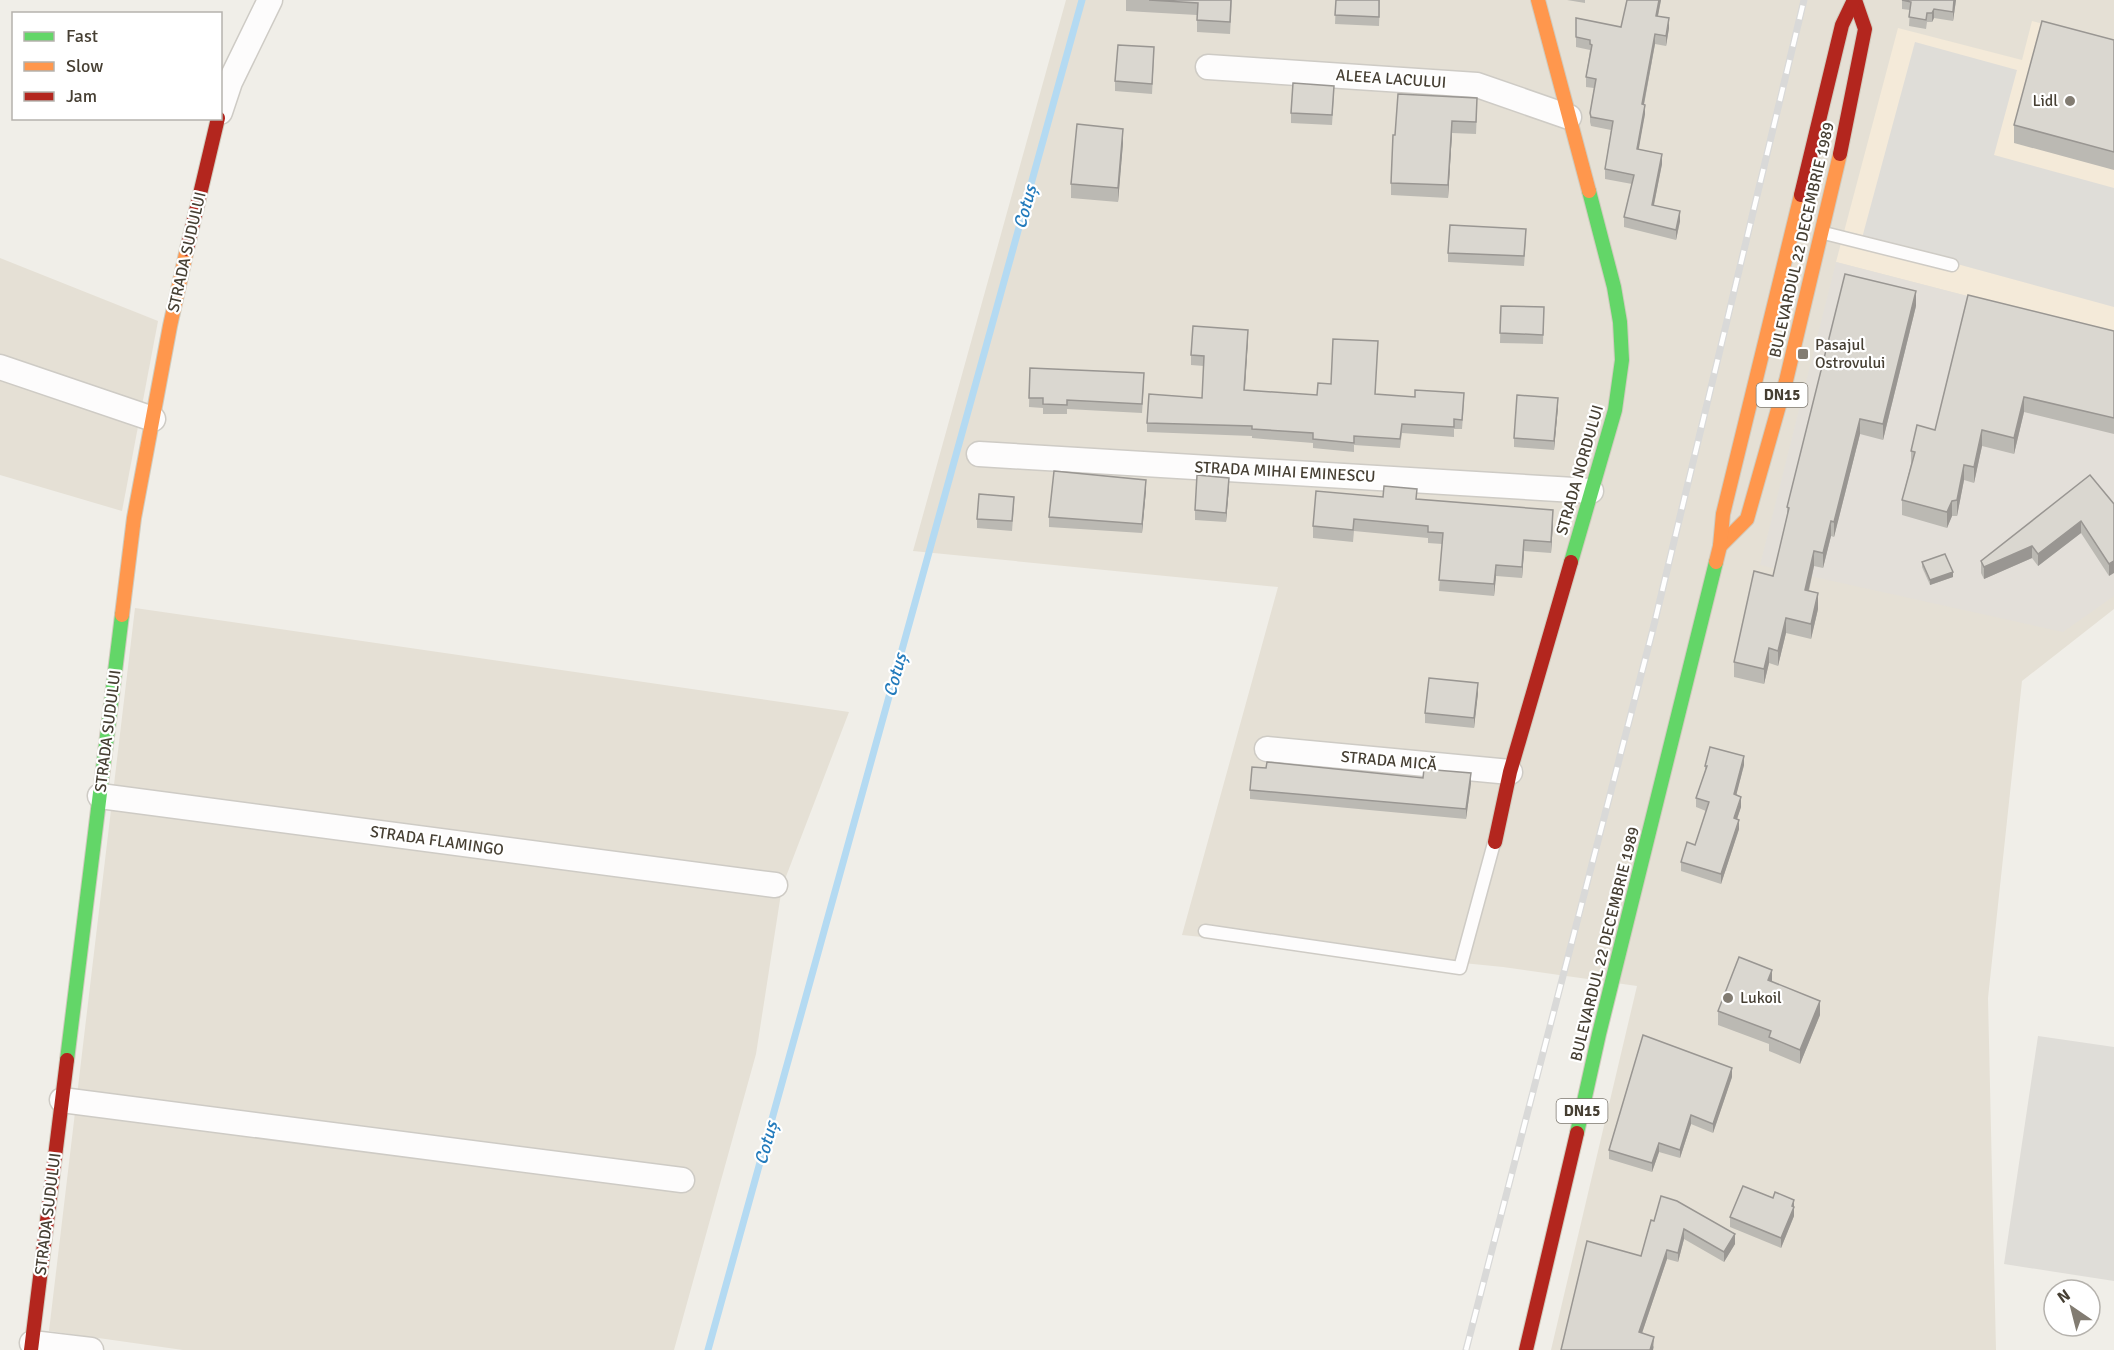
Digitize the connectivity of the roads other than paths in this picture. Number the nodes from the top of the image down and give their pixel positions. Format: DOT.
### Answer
graph roads {
  1 [pos="270,0"];
  2 [pos="1538,0"];
  3 [pos="1855,0"];
  4 [pos="1208,67"];
  5 [pos="222,106"];
  6 [pos="1569,117"];
  7 [pos="217,120"];
  8 [pos="1808,228"];
  9 [pos="1952,265"];
  10 [pos="0,367"];
  11 [pos="153,419"];
  12 [pos="979,454"];
  13 [pos="1591,491"];
  14 [pos="1720,546"];
  15 [pos="1267,749"];
  16 [pos="1510,772"];
  17 [pos="100,796"];
  18 [pos="1495,842"];
  19 [pos="775,885"];
  20 [pos="1205,931"];
  21 [pos="62,1100"];
  22 [pos="682,1180"];
  23 [pos="32,1346"];
  24 [pos="91,1350"];
  25 [pos="1526,1350"];
  1 -- 5 [label="street"];
  2 -- 6 [label="street, STRADA NORDULUI"];
  3 -- 8 [label="street, BULEVARDUL 22 DECEMBRIE 1989 / DN15"];
  3 -- 8 [label="street, BULEVARDUL 22 DECEMBRIE 1989 / DN15"];
  4 -- 6 [label="street, ALEEA LACULUI"];
  6 -- 13 [label="street, STRADA NORDULUI"];
  7 -- 11 [label="street, STRADA SUDULUI"];
  8 -- 9 [label="lane"];
  8 -- 14 [label="street, BULEVARDUL 22 DECEMBRIE 1989 / DN15"];
  8 -- 14 [label="street, BULEVARDUL 22 DECEMBRIE 1989 / DN15"];
  10 -- 11 [label="street"];
  11 -- 17 [label="street, STRADA SUDULUI"];
  12 -- 13 [label="street, STRADA MIHAI EMINESCU"];
  13 -- 16 [label="street, STRADA NORDULUI"];
  14 -- 25 [label="street, BULEVARDUL 22 DECEMBRIE 1989 / DN15"];
  15 -- 16 [label="street, STRADA MICĂ"];
  16 -- 18 [label="street, STRADA NORDULUI"];
  17 -- 19 [label="street, STRADA FLAMINGO"];
  17 -- 21 [label="street, STRADA SUDULUI"];
  18 -- 20 [label="lane"];
  21 -- 22 [label="street"];
  21 -- 23 [label="street, STRADA SUDULUI"];
  23 -- 24 [label="street"];
}
